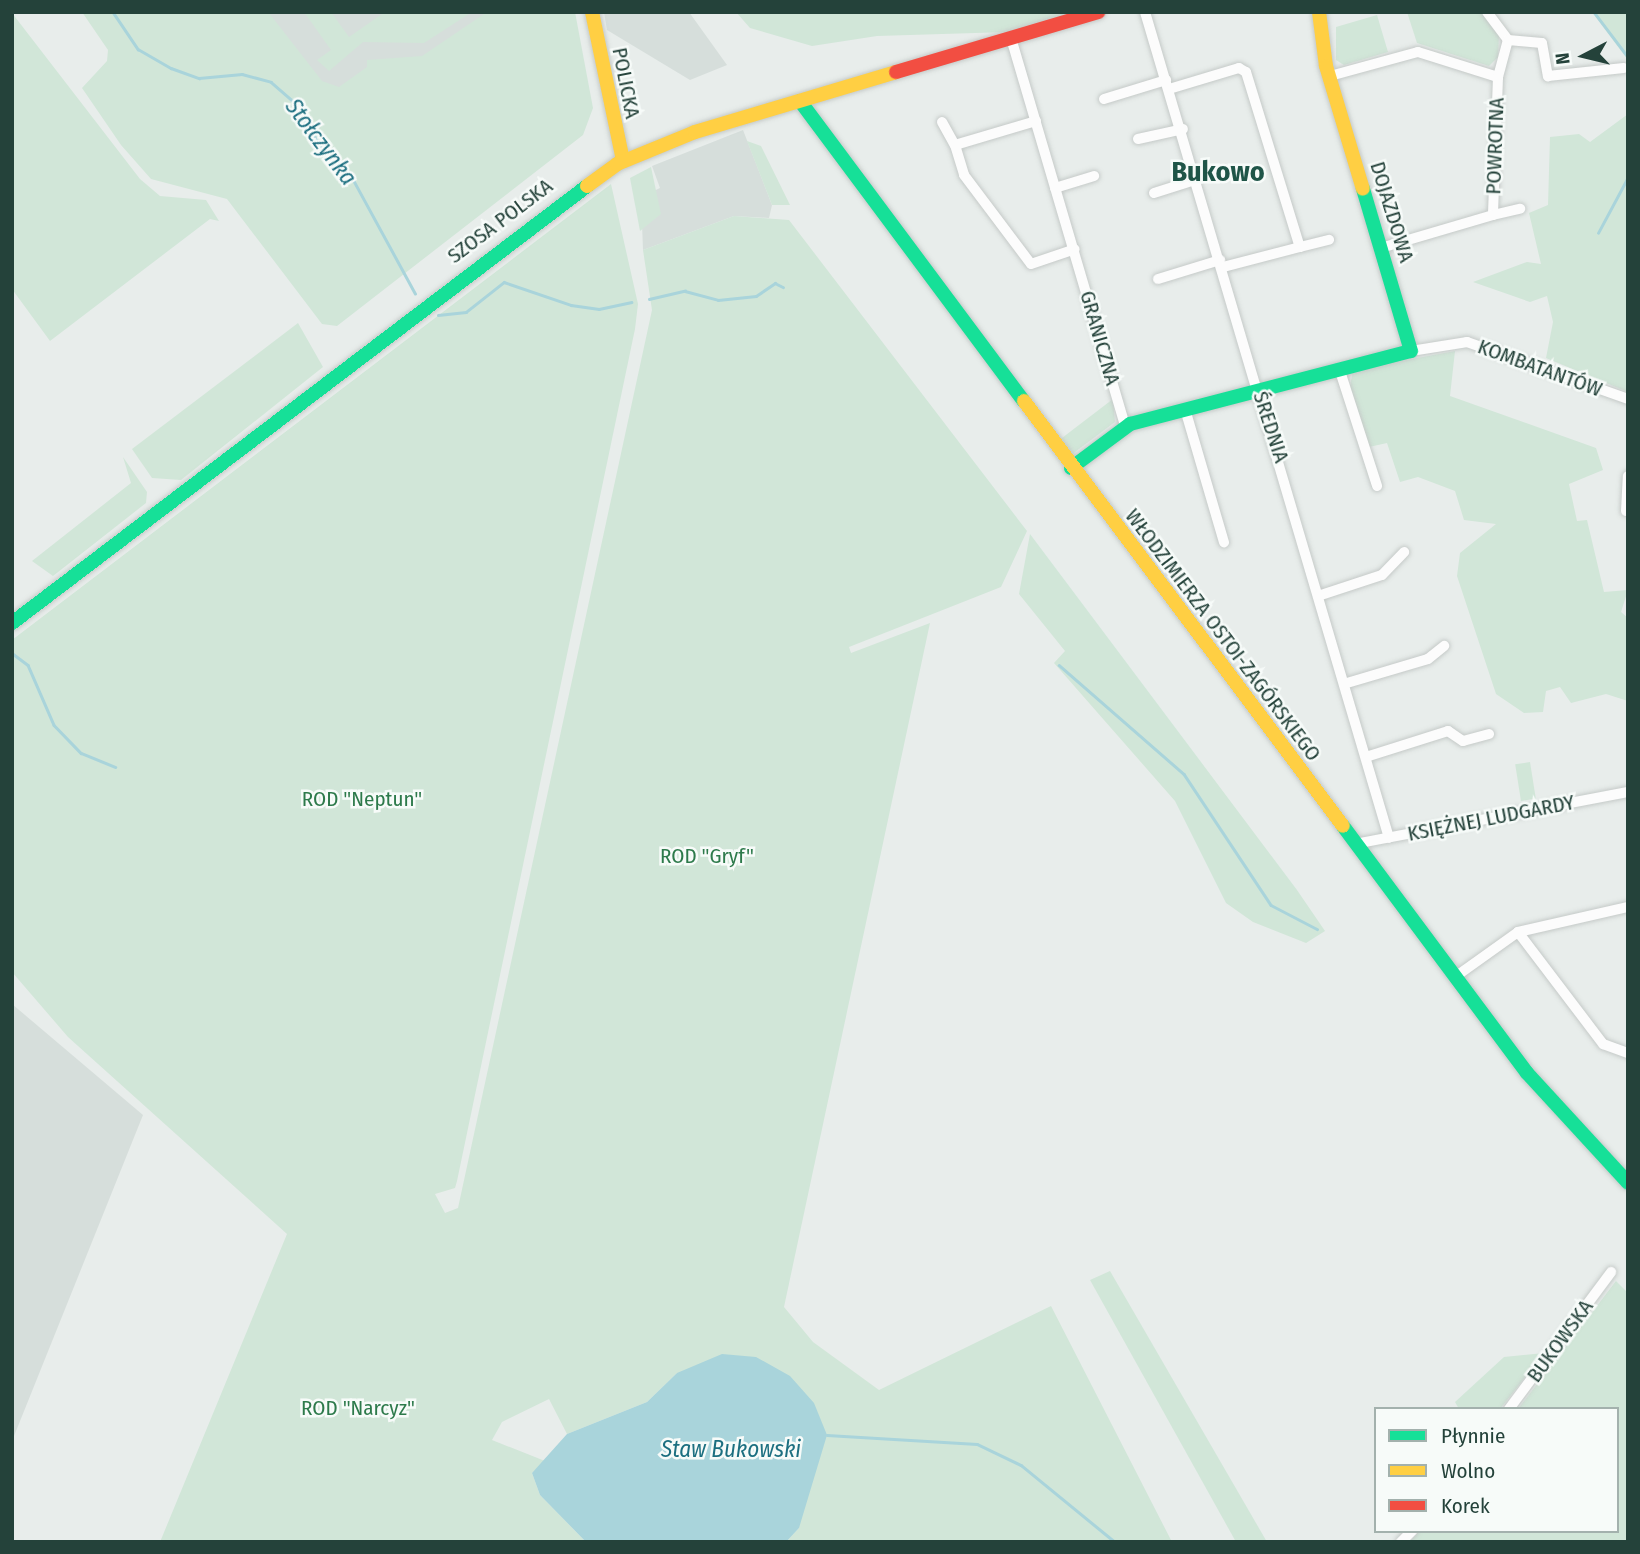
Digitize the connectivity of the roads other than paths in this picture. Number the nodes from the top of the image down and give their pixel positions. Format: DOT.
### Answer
graph roads {
  1 [pos="592,12"];
  2 [pos="1098,12"];
  3 [pos="1145,12"];
  4 [pos="1319,12"];
  5 [pos="1487,12"];
  6 [pos="1011,38"];
  7 [pos="1507,40"];
  8 [pos="1624,68"];
  9 [pos="1330,76"];
  10 [pos="1498,77"];
  11 [pos="1168,84"];
  12 [pos="1104,99"];
  13 [pos="800,100"];
  14 [pos="1036,121"];
  15 [pos="942,122"];
  16 [pos="1183,129"];
  17 [pos="1138,139"];
  18 [pos="955,145"];
  19 [pos="623,160"];
  20 [pos="1094,176"];
  21 [pos="1195,180"];
  22 [pos="1055,188"];
  23 [pos="1154,193"];
  24 [pos="1520,209"];
  25 [pos="1493,215"];
  26 [pos="1329,240"];
  27 [pos="1300,247"];
  28 [pos="1381,248"];
  29 [pos="1074,249"];
  30 [pos="1221,264"];
  31 [pos="1157,279"];
  32 [pos="1411,351"];
  33 [pos="1339,368"];
  34 [pos="1259,388"];
  35 [pos="1628,399"];
  36 [pos="1185,409"];
  37 [pos="1125,426"];
  38 [pos="1071,468"];
  39 [pos="1628,476"];
  40 [pos="1377,486"];
  41 [pos="1626,510"];
  42 [pos="1224,542"];
  43 [pos="1404,552"];
  44 [pos="1321,594"];
  45 [pos="12,623"];
  46 [pos="1444,646"];
  47 [pos="1347,683"];
  48 [pos="1489,734"];
  49 [pos="1369,756"];
  50 [pos="1628,792"];
  51 [pos="1389,838"];
  52 [pos="1355,844"];
  53 [pos="1628,907"];
  54 [pos="1518,932"];
  55 [pos="1455,977"];
  56 [pos="1628,1054"];
  57 [pos="1628,1184"];
  58 [pos="1611,1272"];
  59 [pos="1510,1407"];
  1 -- 19 [label="street, POLICKA"];
  2 -- 6 [label="street, SZOSA POLSKA"];
  3 -- 11 [label="street, ŚREDNIA"];
  4 -- 9 [label="street, DOJAZDOWA"];
  5 -- 7 [label="street"];
  6 -- 13 [label="street, SZOSA POLSKA"];
  6 -- 14 [label="street, GRANICZNA"];
  7 -- 8 [label="street"];
  7 -- 10 [label="street, POWROTNA"];
  9 -- 10 [label="street, POWROTNA"];
  9 -- 28 [label="street, DOJAZDOWA"];
  10 -- 25 [label="street, POWROTNA"];
  11 -- 12 [label="street"];
  11 -- 16 [label="street, ŚREDNIA"];
  11 -- 27 [label="street"];
  13 -- 19 [label="street, SZOSA POLSKA"];
  13 -- 38 [label="street, WŁODZIMIERZA OSTOI-ZAGÓRSKIEGO"];
  14 -- 18 [label="street"];
  14 -- 22 [label="street, GRANICZNA"];
  15 -- 18 [label="street"];
  16 -- 17 [label="street"];
  16 -- 21 [label="street, ŚREDNIA"];
  18 -- 29 [label="street"];
  19 -- 45 [label="street, SZOSA POLSKA"];
  20 -- 22 [label="street"];
  21 -- 23 [label="street"];
  21 -- 30 [label="street, ŚREDNIA"];
  22 -- 29 [label="street, GRANICZNA"];
  24 -- 25 [label="street, POWROTNA"];
  25 -- 28 [label="street, POWROTNA"];
  26 -- 27 [label="street"];
  27 -- 30 [label="street"];
  28 -- 32 [label="street, DOJAZDOWA"];
  29 -- 37 [label="street, GRANICZNA"];
  30 -- 31 [label="street"];
  30 -- 34 [label="street, ŚREDNIA"];
  32 -- 33 [label="street"];
  32 -- 35 [label="street, KOMBATANTÓW"];
  33 -- 34 [label="street"];
  33 -- 40 [label="street"];
  34 -- 36 [label="street"];
  34 -- 44 [label="street, ŚREDNIA"];
  36 -- 37 [label="street"];
  36 -- 42 [label="street"];
  37 -- 38 [label="street"];
  38 -- 52 [label="street, WŁODZIMIERZA OSTOI-ZAGÓRSKIEGO"];
  39 -- 41 [label="street"];
  43 -- 44 [label="street"];
  44 -- 47 [label="street, ŚREDNIA"];
  46 -- 47 [label="street"];
  47 -- 49 [label="street, ŚREDNIA"];
  48 -- 49 [label="street"];
  49 -- 51 [label="street, ŚREDNIA"];
  50 -- 51 [label="street, KSIĘŻNEJ LUDGARDY"];
  51 -- 52 [label="street, KSIĘŻNEJ LUDGARDY"];
  52 -- 55 [label="street, WŁODZIMIERZA OSTOI-ZAGÓRSKIEGO"];
  53 -- 54 [label="street"];
  54 -- 55 [label="street"];
  54 -- 56 [label="street"];
  55 -- 57 [label="street, WŁODZIMIERZA OSTOI-ZAGÓRSKIEGO"];
  58 -- 59 [label="street, BUKOWSKA"];
}
